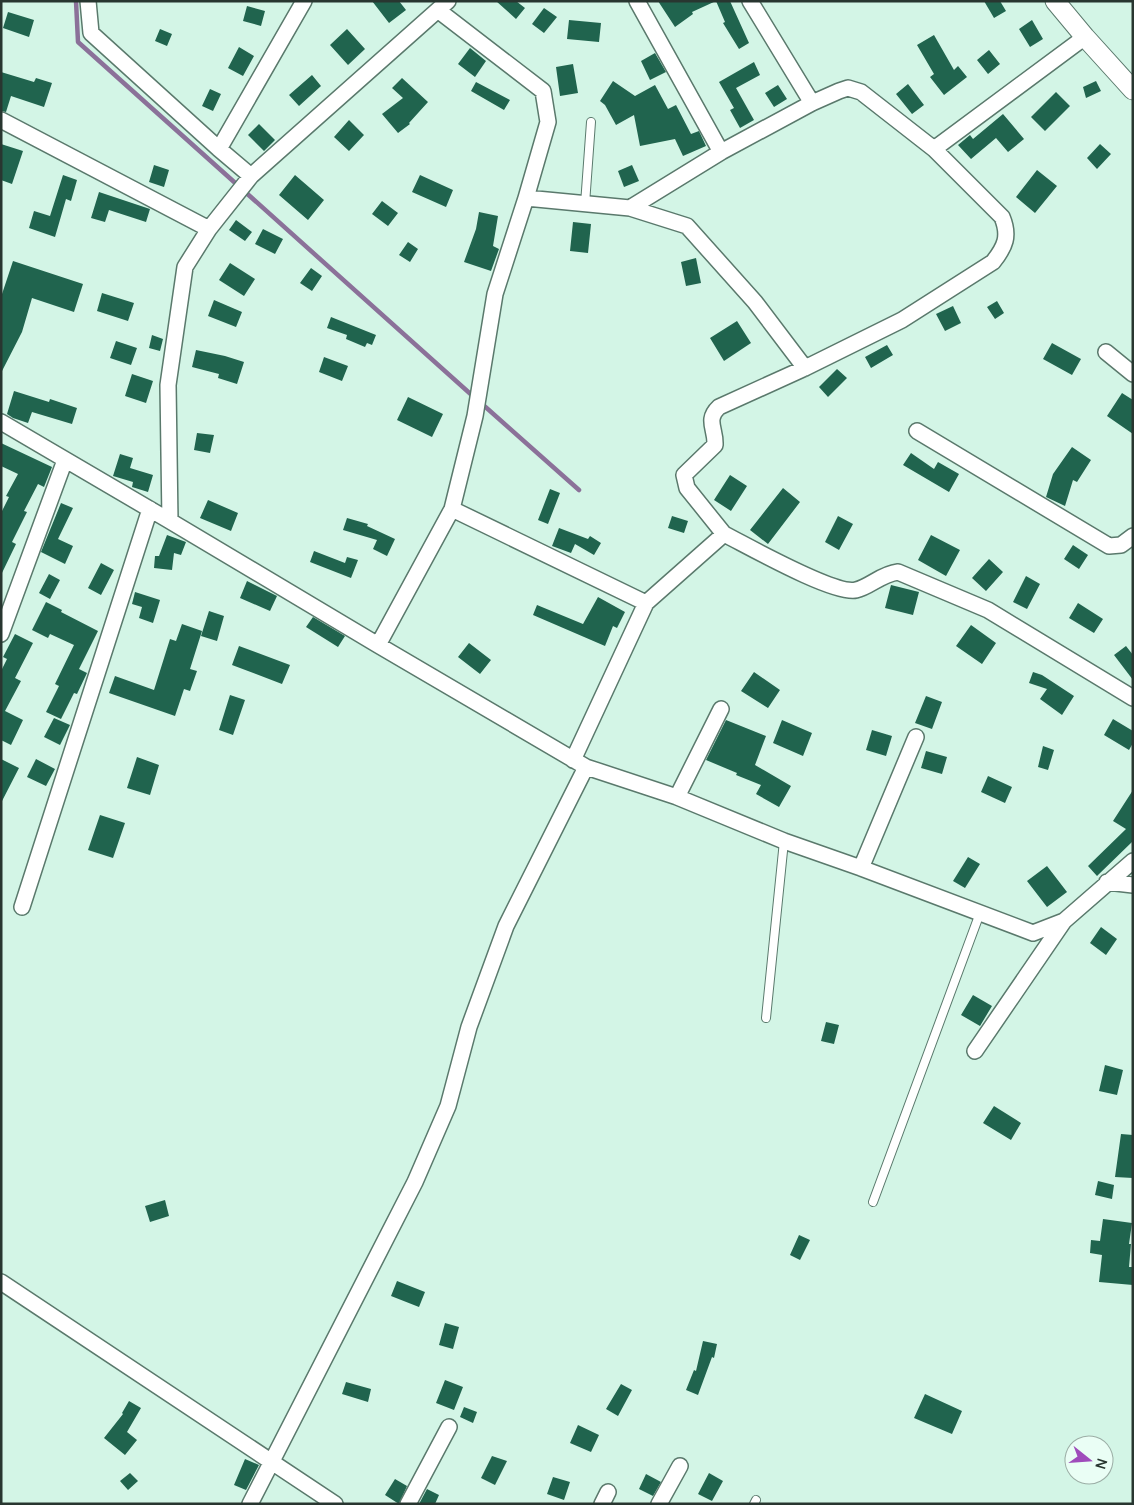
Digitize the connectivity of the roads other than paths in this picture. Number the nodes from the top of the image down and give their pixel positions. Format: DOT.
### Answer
graph roads {
  1 [pos="88,1"];
  2 [pos="304,1"];
  3 [pos="637,1"];
  4 [pos="750,1"];
  5 [pos="1055,1"];
  6 [pos="444,6"];
  7 [pos="1085,37"];
  8 [pos="1133,90"];
  9 [pos="812,103"];
  10 [pos="1,120"];
  11 [pos="591,122"];
  12 [pos="219,149"];
  13 [pos="934,149"];
  14 [pos="721,152"];
  15 [pos="244,185"];
  16 [pos="526,198"];
  17 [pos="585,204"];
  18 [pos="630,208"];
  19 [pos="209,229"];
  20 [pos="1106,352"];
  21 [pos="805,368"];
  22 [pos="1133,374"];
  23 [pos="1,422"];
  24 [pos="917,431"];
  25 [pos="65,460"];
  26 [pos="150,509"];
  27 [pos="452,509"];
  28 [pos="170,521"];
  29 [pos="724,534"];
  30 [pos="1133,536"];
  31 [pos="646,603"];
  32 [pos="1,634"];
  33 [pos="378,645"];
  34 [pos="1133,698"];
  35 [pos="721,709"];
  36 [pos="916,737"];
  37 [pos="579,763"];
  38 [pos="677,796"];
  39 [pos="784,841"];
  40 [pos="1133,861"];
  41 [pos="861,868"];
  42 [pos="1107,882"];
  43 [pos="1133,885"];
  44 [pos="22,908"];
  45 [pos="980,913"];
  46 [pos="1064,921"];
  47 [pos="766,1018"];
  48 [pos="975,1051"];
  49 [pos="873,1202"];
  50 [pos="1,1282"];
  51 [pos="449,1427"];
  52 [pos="270,1462"];
  53 [pos="680,1466"];
  54 [pos="250,1504"];
  55 [pos="335,1504"];
  56 [pos="408,1504"];
  57 [pos="659,1504"];
  1 -- 12 [label="street"];
  2 -- 12 [label="street"];
  3 -- 14 [label="street"];
  4 -- 9 [label="street"];
  5 -- 7 [label="street"];
  6 -- 15 [label="street"];
  6 -- 16 [label="street"];
  7 -- 8 [label="street"];
  7 -- 13 [label="street"];
  9 -- 13 [label="street"];
  9 -- 14 [label="street"];
  10 -- 19 [label="street"];
  11 -- 17 [label="lane"];
  12 -- 15 [label="street"];
  13 -- 21 [label="street"];
  14 -- 18 [label="street"];
  15 -- 19 [label="street"];
  16 -- 17 [label="street"];
  16 -- 27 [label="street"];
  17 -- 18 [label="street"];
  18 -- 21 [label="street"];
  19 -- 28 [label="street"];
  20 -- 22 [label="street"];
  21 -- 29 [label="street"];
  23 -- 25 [label="street"];
  24 -- 30 [label="street"];
  25 -- 26 [label="street"];
  25 -- 32 [label="street"];
  26 -- 28 [label="street"];
  26 -- 44 [label="street"];
  27 -- 31 [label="street"];
  27 -- 33 [label="street"];
  28 -- 33 [label="street"];
  29 -- 31 [label="street"];
  29 -- 34 [label="street"];
  31 -- 37 [label="street"];
  33 -- 37 [label="street"];
  35 -- 38 [label="street"];
  36 -- 41 [label="street"];
  37 -- 38 [label="street"];
  37 -- 52 [label="street"];
  38 -- 39 [label="street"];
  39 -- 41 [label="street"];
  39 -- 47 [label="lane"];
  40 -- 42 [label="street"];
  41 -- 45 [label="street"];
  42 -- 43 [label="street"];
  42 -- 46 [label="street"];
  45 -- 46 [label="street"];
  45 -- 49 [label="lane"];
  46 -- 48 [label="street"];
  50 -- 52 [label="street"];
  51 -- 56 [label="street"];
  52 -- 54 [label="street"];
  52 -- 55 [label="street"];
  53 -- 57 [label="street"];
}
